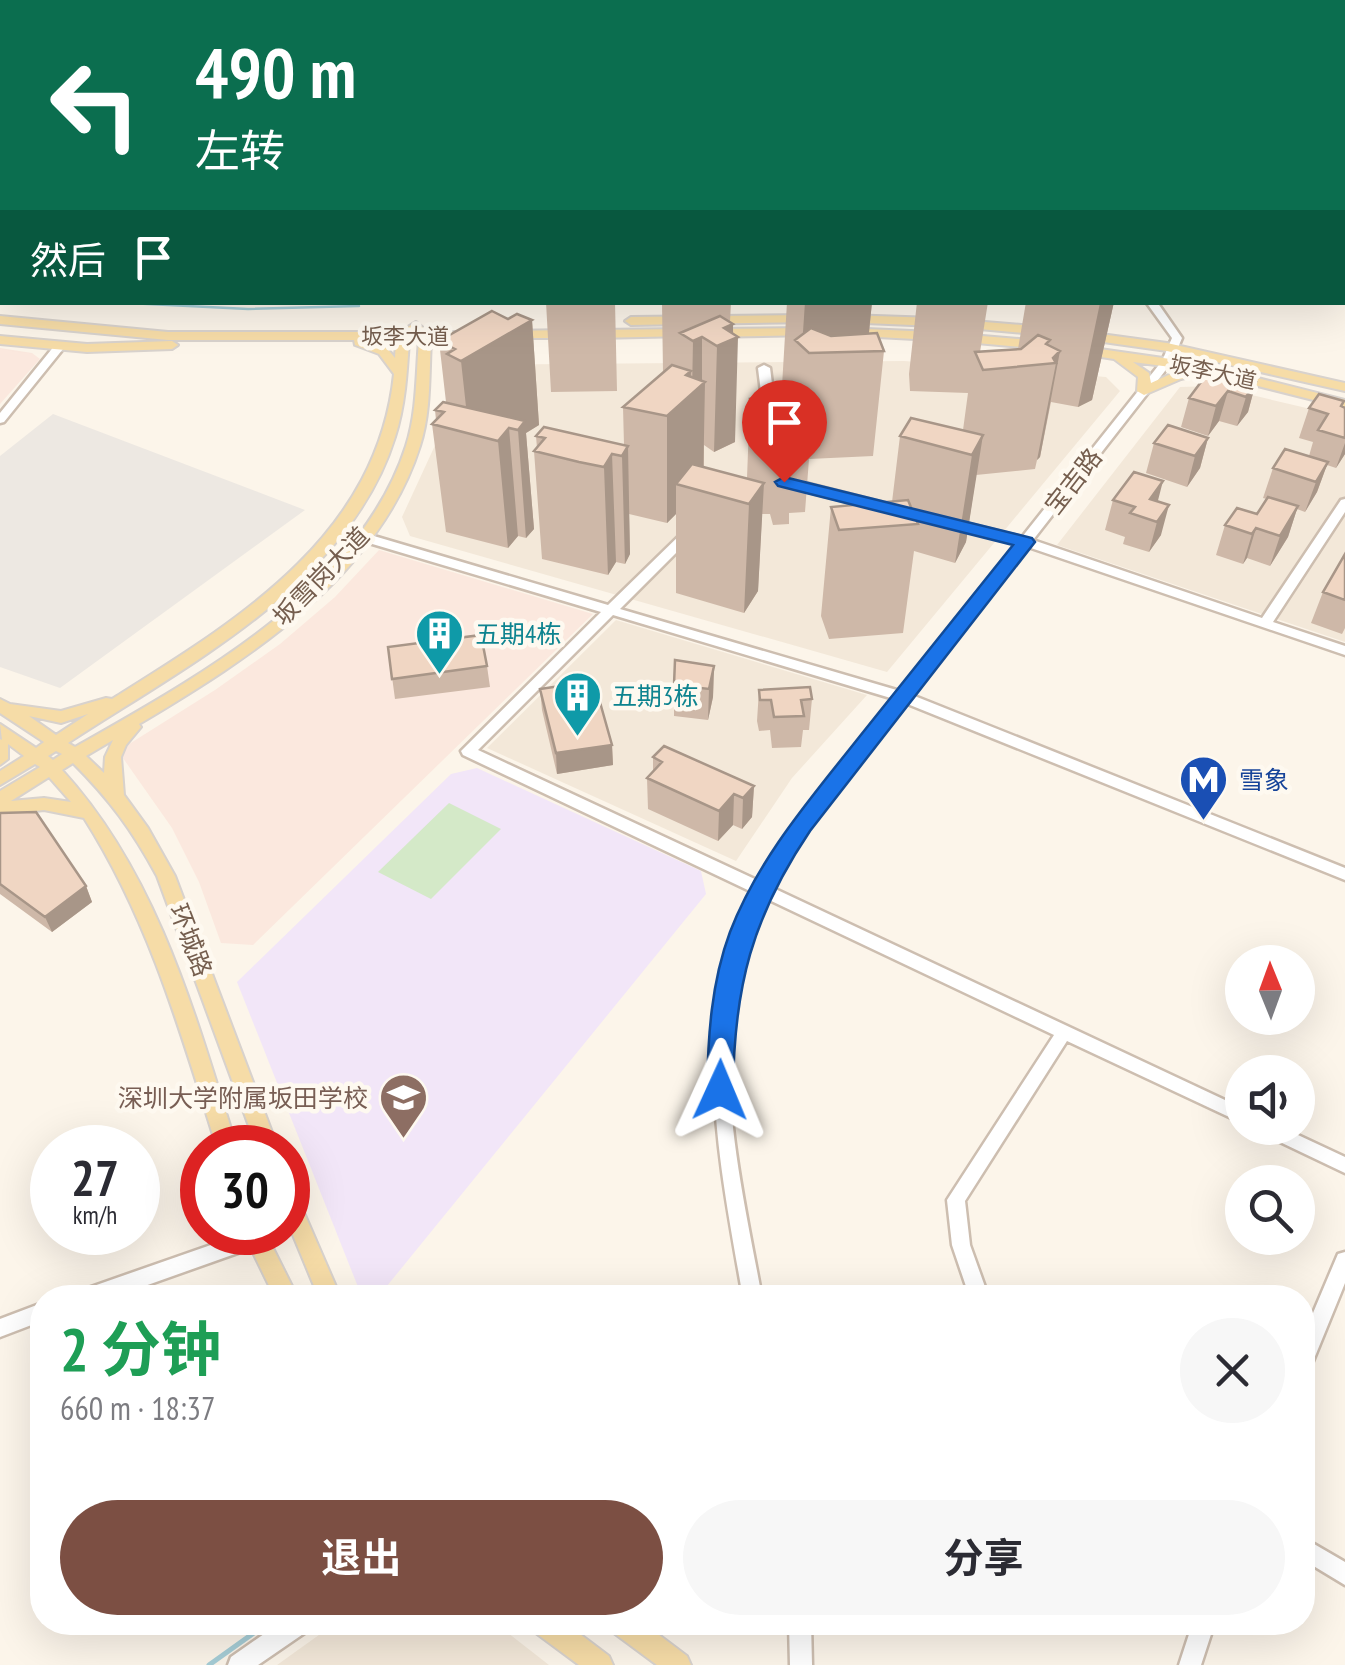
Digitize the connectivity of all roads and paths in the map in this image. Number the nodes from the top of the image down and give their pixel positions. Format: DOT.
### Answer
graph roads {
  1 [pos="1143,305"];
  2 [pos="1154,305"];
  3 [pos="0,308"];
  4 [pos="0,320"];
  5 [pos="496,324"];
  6 [pos="838,325"];
  7 [pos="415,333"];
  8 [pos="267,336"];
  9 [pos="318,336"];
  10 [pos="1052,339"];
  11 [pos="0,340"];
  12 [pos="59,347"];
  13 [pos="1169,352"];
  14 [pos="1108,354"];
  15 [pos="764,368"];
  16 [pos="400,374"];
  17 [pos="422,374"];
  18 [pos="1230,374"];
  19 [pos="1345,387"];
  20 [pos="1144,390"];
  21 [pos="1345,404"];
  22 [pos="0,420"];
  23 [pos="766,437"];
  24 [pos="768,478"];
  25 [pos="1345,503"];
  26 [pos="897,510"];
  27 [pos="934,520"];
  28 [pos="695,528"];
  29 [pos="364,537"];
  30 [pos="1025,542"];
  31 [pos="611,610"];
  32 [pos="1266,624"];
  33 [pos="1345,651"];
  34 [pos="139,690"];
  35 [pos="903,697"];
  36 [pos="160,702"];
  37 [pos="0,705"];
  38 [pos="0,730"];
  39 [pos="0,744"];
  40 [pos="67,749"];
  41 [pos="0,759"];
  42 [pos="44,762"];
  43 [pos="0,779"];
  44 [pos="0,800"];
  45 [pos="120,803"];
  46 [pos="0,809"];
  47 [pos="88,813"];
  48 [pos="1345,874"];
  49 [pos="761,888"];
  50 [pos="1065,1030"];
  51 [pos="1225,1108"];
  52 [pos="220,1125"];
  53 [pos="259,1125"];
  54 [pos="1303,1145"];
  55 [pos="1345,1165"];
  56 [pos="310,1251"];
  57 [pos="201,1255"];
  58 [pos="265,1255"];
  59 [pos="1345,1260"];
  60 [pos="120,1285"];
  61 [pos="280,1285"];
  62 [pos="324,1285"];
  63 [pos="752,1285"];
  64 [pos="976,1285"];
  65 [pos="30,1317"];
  66 [pos="0,1328"];
  67 [pos="1315,1333"];
  68 [pos="1315,1555"];
  69 [pos="1345,1574"];
  70 [pos="282,1635"];
  71 [pos="560,1635"];
  72 [pos="638,1635"];
  73 [pos="800,1635"];
  74 [pos="1200,1635"];
  75 [pos="239,1665"];
  76 [pos="600,1665"];
  77 [pos="678,1665"];
  78 [pos="801,1665"];
  79 [pos="1190,1665"];
  1 -- 13 [label="street"];
  2 -- 13 [label="street"];
  3 -- 7 [label="main road, 坂李大道"];
  4 -- 8 [label="main road, 坂李大道"];
  5 -- 7 [label="main road, 坂李大道"];
  6 -- 10 [label="main road"];
  7 -- 9 [label="main road, 坂李大道"];
  7 -- 16 [label="main road, 坂雪岗大道"];
  7 -- 17 [label="main road, 坂雪岗大道"];
  7 -- 17 [label="main road, 坂李大道"];
  8 -- 9 [label="main road, 坂李大道"];
  8 -- 12 [label="main road"];
  9 -- 16 [label="main road"];
  11 -- 12 [label="main road"];
  12 -- 22 [label="street"];
  13 -- 14 [label="main road, 坂李大道"];
  13 -- 14 [label="main road, 坂李大道"];
  13 -- 18 [label="main road, 坂李大道"];
  13 -- 19 [label="main road, 坂李大道"];
  13 -- 20 [label="street, 宝吉路"];
  14 -- 20 [label="main road"];
  15 -- 23 [label="street"];
  16 -- 34 [label="main road, 坂雪岗大道"];
  17 -- 29 [label="main road, 坂雪岗大道"];
  18 -- 20 [label="main road"];
  18 -- 21 [label="main road, 坂李大道"];
  20 -- 30 [label="street, 宝吉路"];
  24 -- 26 [label="street"];
  25 -- 32 [label="street"];
  27 -- 30 [label="street"];
  28 -- 31 [label="street"];
  29 -- 31 [label="street"];
  29 -- 36 [label="main road, 坂雪岗大道"];
  30 -- 32 [label="street"];
  30 -- 35 [label="street, 宝吉路"];
  31 -- 35 [label="street"];
  31 -- 49 [label="street"];
  32 -- 33 [label="street"];
  34 -- 37 [label="main road"];
  34 -- 40 [label="main road, 坂雪岗大道"];
  35 -- 48 [label="street"];
  35 -- 49 [label="street, 宝吉路"];
  36 -- 40 [label="main road, 坂雪岗大道"];
  36 -- 45 [label="main road"];
  37 -- 40 [label="main road, 环城路"];
  38 -- 42 [label="main road, 环城路"];
  39 -- 41 [label="main road"];
  40 -- 42 [label="main road, 坂雪岗大道"];
  40 -- 45 [label="main road, 环城路"];
  42 -- 43 [label="main road, 坂雪岗大道"];
  42 -- 44 [label="main road, 坂雪岗大道"];
  42 -- 47 [label="main road, 环城路"];
  45 -- 53 [label="main road, 环城路"];
  46 -- 47 [label="main road"];
  47 -- 52 [label="main road, 环城路"];
  49 -- 50 [label="street"];
  49 -- 63 [label="street, 宝吉路"];
  50 -- 51 [label="street"];
  50 -- 64 [label="street"];
  54 -- 55 [label="street"];
  56 -- 62 [label="main road"];
  57 -- 60 [label="street"];
  58 -- 61 [label="main road"];
  59 -- 67 [label="street"];
  65 -- 66 [label="street"];
  68 -- 69 [label="street"];
  70 -- 75 [label="street"];
  71 -- 76 [label="main road"];
  72 -- 77 [label="main road"];
  73 -- 78 [label="street"];
  74 -- 79 [label="street"];
}
